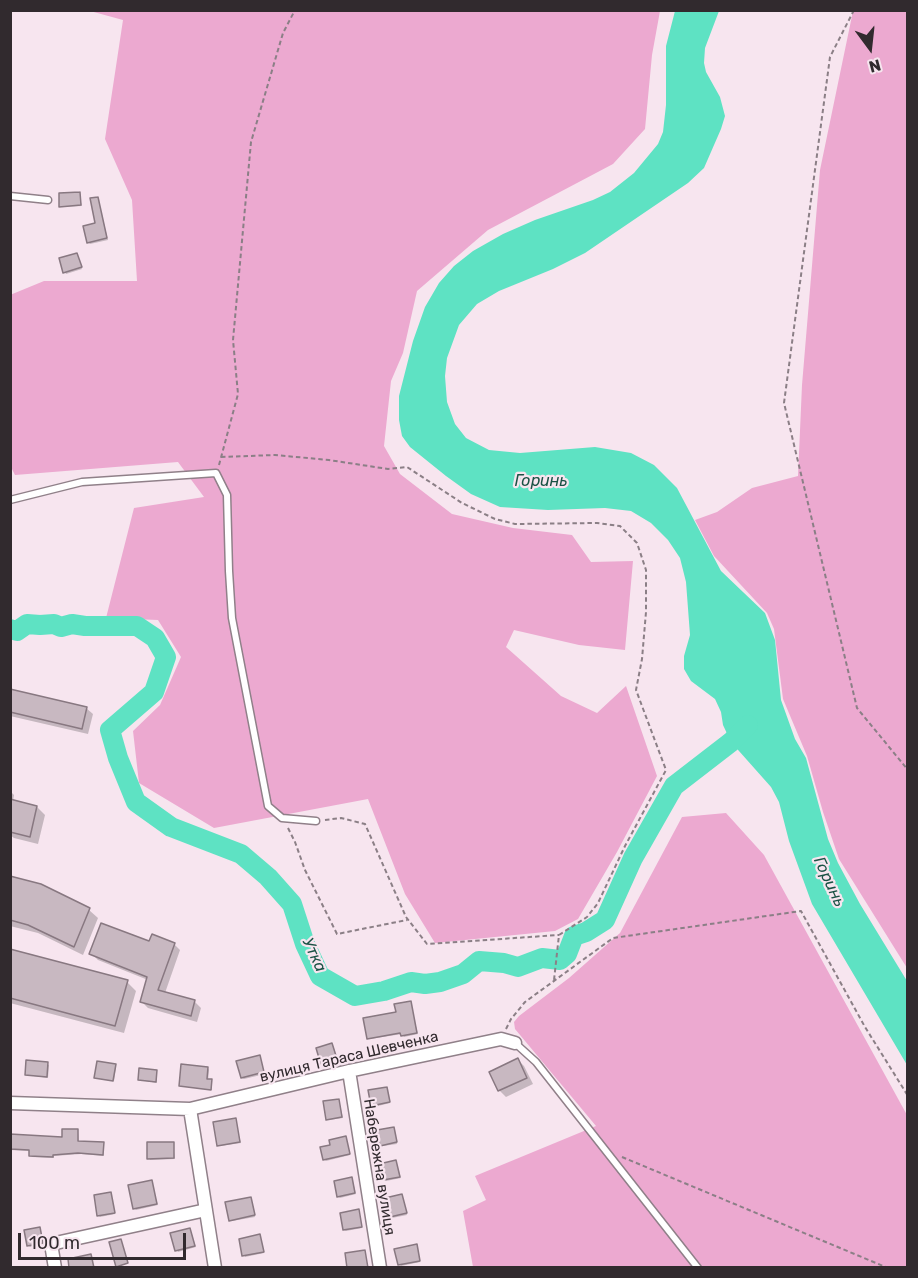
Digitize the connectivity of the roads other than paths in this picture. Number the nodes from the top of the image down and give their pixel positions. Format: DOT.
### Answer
graph roads {
  1 [pos="10,196"];
  2 [pos="48,200"];
  3 [pos="10,500"];
  4 [pos="316,821"];
  5 [pos="514,1043"];
  6 [pos="349,1071"];
  7 [pos="10,1103"];
  8 [pos="190,1109"];
  9 [pos="206,1210"];
  10 [pos="55,1268"];
  11 [pos="215,1268"];
  12 [pos="380,1268"];
  13 [pos="698,1268"];
  1 -- 2 [label="lane"];
  3 -- 4 [label="lane"];
  5 -- 6 [label="street, вулиця Тараса Шевченка"];
  5 -- 13 [label="lane"];
  6 -- 8 [label="street, вулиця Тараса Шевченка"];
  6 -- 12 [label="street, Набережна вулиця"];
  7 -- 8 [label="street, вулиця Тараса Шевченка"];
  8 -- 9 [label="street"];
  9 -- 10 [label="street"];
  9 -- 11 [label="street"];
}
